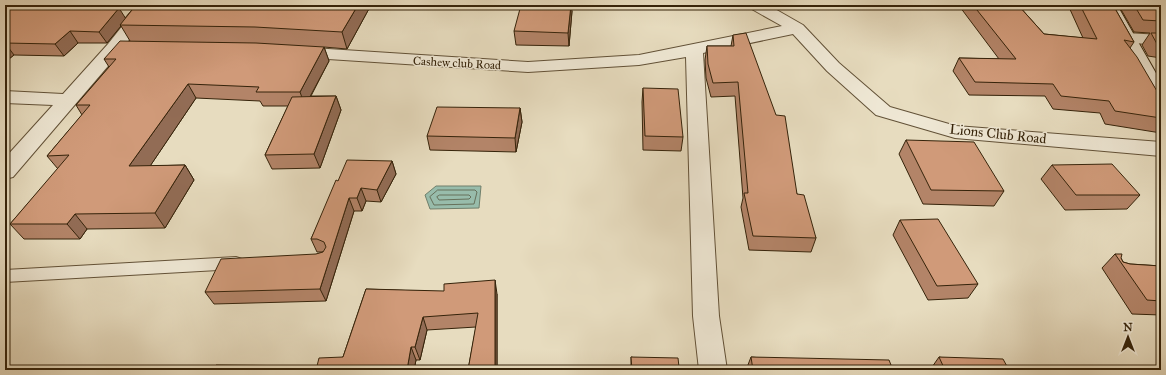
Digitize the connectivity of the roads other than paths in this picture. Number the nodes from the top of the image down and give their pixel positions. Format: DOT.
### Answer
graph roads {
  1 [pos="147,5"];
  2 [pos="756,5"];
  3 [pos="1108,5"];
  4 [pos="797,28"];
  5 [pos="1126,38"];
  6 [pos="1161,40"];
  7 [pos="114,48"];
  8 [pos="137,48"];
  9 [pos="694,50"];
  10 [pos="278,51"];
  11 [pos="5,97"];
  12 [pos="1161,99"];
  13 [pos="68,100"];
  14 [pos="1161,149"];
  15 [pos="5,172"];
  16 [pos="250,263"];
  17 [pos="5,276"];
  18 [pos="713,370"];
  1 -- 7 [label="street"];
  2 -- 4 [label="street, Lions Club Road"];
  3 -- 5 [label="street"];
  4 -- 9 [label="street, Cashew club Road"];
  4 -- 14 [label="street, Lions Club Road"];
  5 -- 6 [label="street"];
  5 -- 12 [label="street"];
  7 -- 8 [label="street"];
  7 -- 13 [label="street"];
  9 -- 10 [label="street, Cashew club Road"];
  9 -- 18 [label="street"];
  11 -- 13 [label="street"];
  13 -- 15 [label="street"];
  16 -- 17 [label="lane"];
}
